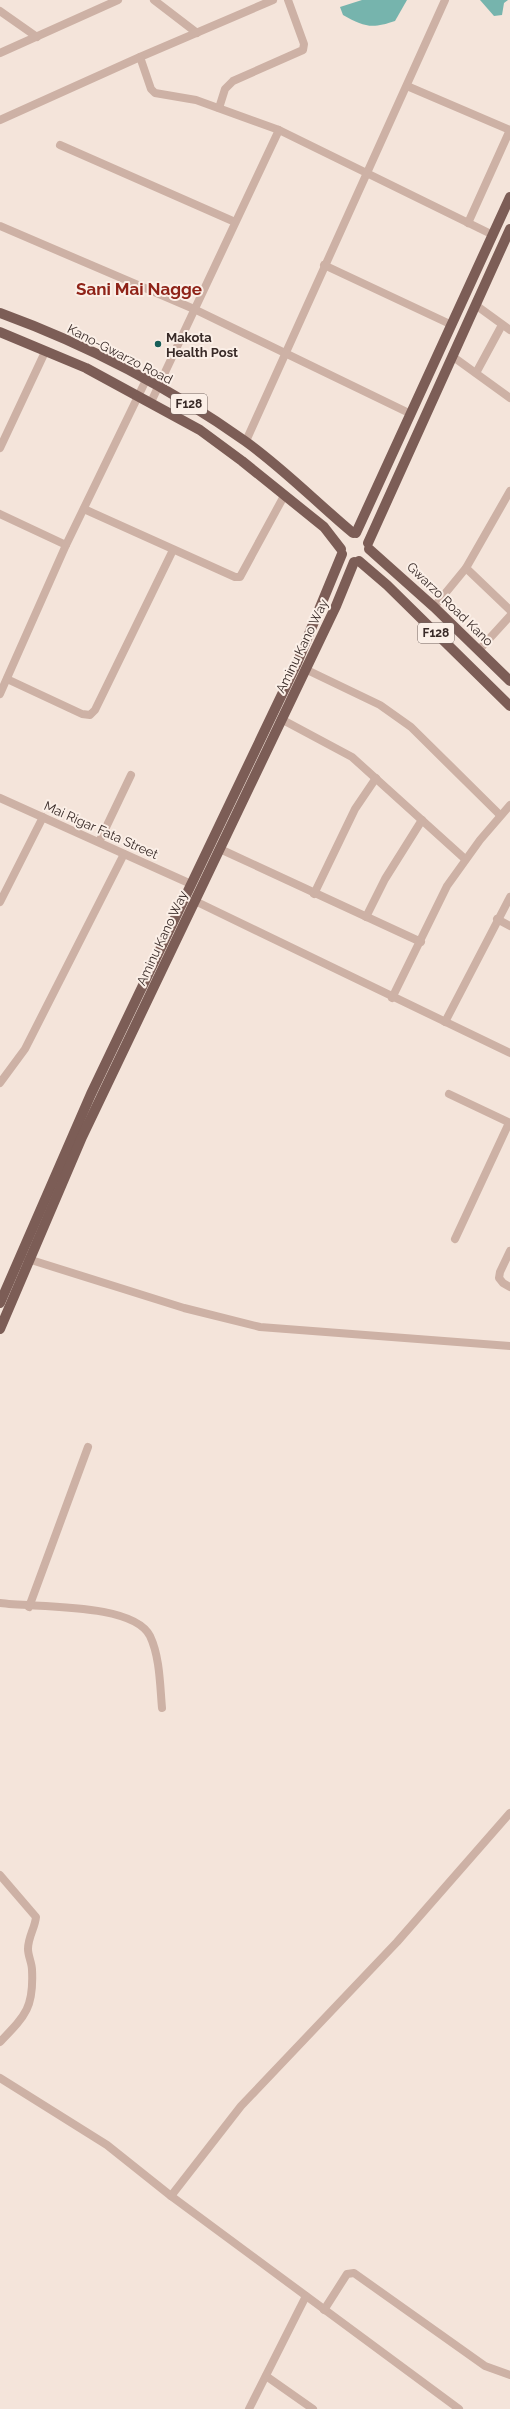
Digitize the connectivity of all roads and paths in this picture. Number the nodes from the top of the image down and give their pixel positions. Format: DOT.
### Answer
graph roads {
  1 [pos="118,0"];
  2 [pos="154,0"];
  3 [pos="273,0"];
  4 [pos="288,0"];
  5 [pos="445,0"];
  6 [pos="0,11"];
  7 [pos="196,32"];
  8 [pos="37,37"];
  9 [pos="0,53"];
  10 [pos="140,57"];
  11 [pos="407,86"];
  12 [pos="219,108"];
  13 [pos="0,120"];
  14 [pos="279,130"];
  15 [pos="510,130"];
  16 [pos="60,145"];
  17 [pos="366,174"];
  18 [pos="510,197"];
  19 [pos="234,222"];
  20 [pos="468,223"];
  21 [pos="0,226"];
  22 [pos="510,229"];
  23 [pos="493,235"];
  24 [pos="324,265"];
  25 [pos="477,306"];
  26 [pos="194,309"];
  27 [pos="0,313"];
  28 [pos="452,325"];
  29 [pos="502,325"];
  30 [pos="510,330"];
  31 [pos="0,332"];
  32 [pos="45,352"];
  33 [pos="286,355"];
  34 [pos="452,356"];
  35 [pos="476,373"];
  36 [pos="146,380"];
  37 [pos="158,387"];
  38 [pos="138,395"];
  39 [pos="510,398"];
  40 [pos="151,402"];
  41 [pos="411,414"];
  42 [pos="246,441"];
  43 [pos="0,448"];
  44 [pos="510,492"];
  45 [pos="284,496"];
  46 [pos="84,509"];
  47 [pos="0,514"];
  48 [pos="355,533"];
  49 [pos="66,545"];
  50 [pos="369,546"];
  51 [pos="173,550"];
  52 [pos="342,552"];
  53 [pos="357,561"];
  54 [pos="466,568"];
  55 [pos="434,607"];
  56 [pos="510,610"];
  57 [pos="510,616"];
  58 [pos="479,650"];
  59 [pos="305,669"];
  60 [pos="7,679"];
  61 [pos="510,681"];
  62 [pos="0,694"];
  63 [pos="510,706"];
  64 [pos="281,719"];
  65 [pos="131,775"];
  66 [pos="248,778"];
  67 [pos="376,778"];
  68 [pos="0,798"];
  69 [pos="510,805"];
  70 [pos="500,815"];
  71 [pos="43,817"];
  72 [pos="422,820"];
  73 [pos="99,842"];
  74 [pos="220,849"];
  75 [pos="124,854"];
  76 [pos="466,859"];
  77 [pos="192,884"];
  78 [pos="314,894"];
  79 [pos="510,897"];
  80 [pos="195,900"];
  81 [pos="0,902"];
  82 [pos="366,917"];
  83 [pos="497,919"];
  84 [pos="179,921"];
  85 [pos="510,926"];
  86 [pos="420,942"];
  87 [pos="392,998"];
  88 [pos="445,1022"];
  89 [pos="510,1053"];
  90 [pos="0,1083"];
  91 [pos="449,1094"];
  92 [pos="510,1123"];
  93 [pos="34,1235"];
  94 [pos="455,1239"];
  95 [pos="510,1251"];
  96 [pos="28,1259"];
  97 [pos="510,1287"];
  98 [pos="3,1289"];
  99 [pos="0,1304"];
  100 [pos="0,1329"];
  101 [pos="510,1346"];
  102 [pos="88,1447"];
  103 [pos="0,1603"];
  104 [pos="29,1607"];
  105 [pos="162,1708"];
  106 [pos="510,1813"];
  107 [pos="0,1875"];
  108 [pos="0,2042"];
  109 [pos="0,2078"];
  110 [pos="171,2196"];
  111 [pos="306,2296"];
  112 [pos="324,2310"];
  113 [pos="510,2375"];
  114 [pos="266,2376"];
  115 [pos="249,2409"];
  116 [pos="313,2409"];
  117 [pos="459,2409"];
  1 -- 8 [label="street"];
  2 -- 7 [label="street"];
  3 -- 7 [label="street"];
  4 -- 12 [label="street"];
  5 -- 11 [label="street"];
  6 -- 8 [label="street"];
  7 -- 10 [label="street"];
  8 -- 9 [label="street"];
  10 -- 12 [label="street"];
  10 -- 13 [label="street"];
  11 -- 15 [label="street"];
  11 -- 17 [label="street"];
  12 -- 14 [label="street"];
  14 -- 17 [label="street"];
  14 -- 19 [label="street"];
  15 -- 20 [label="street"];
  16 -- 19 [label="street"];
  17 -- 20 [label="street"];
  17 -- 24 [label="street"];
  18 -- 23 [label="main road"];
  19 -- 26 [label="street"];
  20 -- 23 [label="street"];
  21 -- 26 [label="street"];
  22 -- 25 [label="main road"];
  23 -- 28 [label="main road"];
  24 -- 28 [label="street"];
  24 -- 33 [label="street"];
  25 -- 29 [label="street"];
  25 -- 34 [label="main road"];
  26 -- 33 [label="street"];
  26 -- 37 [label="street"];
  27 -- 36 [label="main road, Kano-Gwarzo Road / F128"];
  28 -- 41 [label="main road"];
  29 -- 30 [label="street"];
  29 -- 35 [label="street"];
  31 -- 32 [label="main road, F128"];
  32 -- 38 [label="main road, F128"];
  32 -- 43 [label="street"];
  33 -- 41 [label="street"];
  33 -- 42 [label="street"];
  34 -- 35 [label="street"];
  34 -- 50 [label="main road"];
  35 -- 39 [label="street"];
  36 -- 37 [label="main road, Kano-Gwarzo Road / F128"];
  36 -- 38 [label="street"];
  37 -- 40 [label="street"];
  37 -- 42 [label="main road, Kano-Gwarzo Road / F128"];
  38 -- 40 [label="main road, F128"];
  38 -- 46 [label="street"];
  40 -- 45 [label="main road, F128"];
  41 -- 48 [label="main road"];
  42 -- 48 [label="main road, Kano-Gwarzo Road / F128"];
  44 -- 54 [label="street"];
  45 -- 51 [label="street"];
  45 -- 52 [label="main road, F128"];
  46 -- 49 [label="street"];
  46 -- 51 [label="street"];
  47 -- 49 [label="street"];
  48 -- 50 [label="main road, F128"];
  48 -- 52 [label="main road"];
  49 -- 60 [label="street"];
  50 -- 53 [label="main road"];
  50 -- 55 [label="main road, Gwarzo Road Kano / F128"];
  51 -- 60 [label="street"];
  52 -- 53 [label="main road, F128"];
  52 -- 66 [label="main road, Aminu Kano Way"];
  53 -- 59 [label="main road, Aminu Kano Way"];
  53 -- 63 [label="main road, F128"];
  54 -- 55 [label="street"];
  54 -- 56 [label="street"];
  55 -- 58 [label="main road, Gwarzo Road Kano / F128"];
  57 -- 58 [label="street"];
  58 -- 61 [label="main road, Gwarzo Road Kano / F128"];
  59 -- 64 [label="main road, Aminu Kano Way"];
  59 -- 70 [label="street"];
  60 -- 62 [label="street"];
  64 -- 66 [label="main road, Aminu Kano Way"];
  64 -- 67 [label="street"];
  65 -- 73 [label="street"];
  66 -- 74 [label="main road, Aminu Kano Way"];
  66 -- 77 [label="main road, Aminu Kano Way"];
  67 -- 72 [label="street"];
  67 -- 78 [label="street"];
  68 -- 71 [label="street, Mai Rigar Fata Street"];
  69 -- 70 [label="street"];
  70 -- 76 [label="street"];
  71 -- 73 [label="street, Mai Rigar Fata Street"];
  71 -- 81 [label="street"];
  72 -- 76 [label="street"];
  72 -- 82 [label="street"];
  73 -- 75 [label="street, Mai Rigar Fata Street"];
  74 -- 78 [label="street"];
  74 -- 80 [label="main road, Aminu Kano Way"];
  75 -- 77 [label="street, Mai Rigar Fata Street"];
  75 -- 90 [label="street"];
  76 -- 86 [label="street"];
  77 -- 84 [label="main road, Aminu Kano Way"];
  78 -- 82 [label="street"];
  79 -- 83 [label="street"];
  80 -- 84 [label="main road, Aminu Kano Way"];
  80 -- 87 [label="street"];
  82 -- 86 [label="street"];
  83 -- 85 [label="street"];
  83 -- 88 [label="street"];
  84 -- 93 [label="main road, Aminu Kano Way"];
  86 -- 87 [label="street"];
  87 -- 88 [label="street"];
  88 -- 89 [label="street"];
  91 -- 92 [label="street"];
  92 -- 94 [label="street"];
  93 -- 96 [label="main road, Aminu Kano Way"];
  93 -- 98 [label="main road, Aminu Kano Way"];
  95 -- 97 [label="street"];
  96 -- 100 [label="main road, Aminu Kano Way"];
  96 -- 101 [label="street"];
  98 -- 99 [label="main road, Aminu Kano Way"];
  102 -- 104 [label="street"];
  103 -- 104 [label="street"];
  104 -- 105 [label="street"];
  106 -- 110 [label="street"];
  107 -- 108 [label="street"];
  109 -- 110 [label="street"];
  110 -- 111 [label="street"];
  111 -- 112 [label="street"];
  111 -- 114 [label="street"];
  112 -- 113 [label="street"];
  112 -- 117 [label="street"];
  114 -- 115 [label="street"];
  114 -- 116 [label="street"];
}
